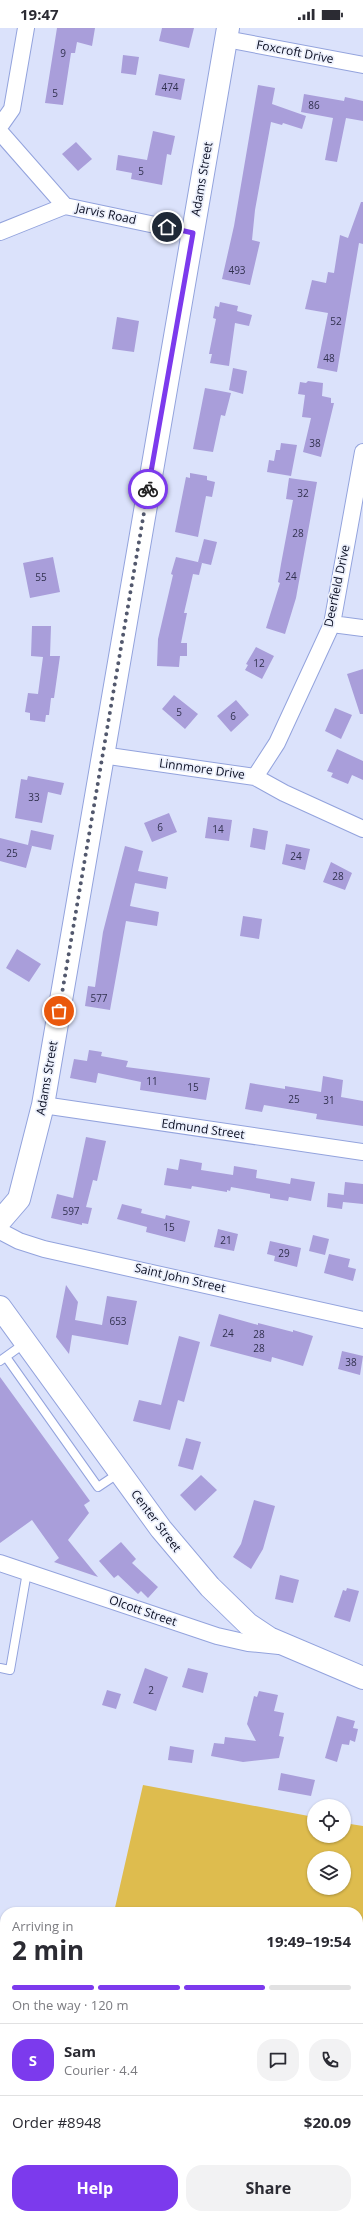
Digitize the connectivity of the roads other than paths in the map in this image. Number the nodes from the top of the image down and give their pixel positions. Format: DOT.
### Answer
graph roads {
  1 [pos="26,28"];
  2 [pos="227,33"];
  3 [pos="363,65"];
  4 [pos="0,126"];
  5 [pos="0,132"];
  6 [pos="65,206"];
  7 [pos="0,232"];
  8 [pos="193,233"];
  9 [pos="363,452"];
  10 [pos="332,624"];
  11 [pos="363,628"];
  12 [pos="102,755"];
  13 [pos="255,777"];
  14 [pos="363,829"];
  15 [pos="43,1105"];
  16 [pos="363,1152"];
  17 [pos="0,1221"];
  18 [pos="0,1231"];
  19 [pos="0,1307"];
  20 [pos="363,1320"];
  21 [pos="25,1342"];
  22 [pos="3,1359"];
  23 [pos="120,1473"];
  24 [pos="0,1563"];
  25 [pos="27,1572"];
  26 [pos="289,1648"];
  27 [pos="0,1668"];
  28 [pos="363,1678"];
  1 -- 4 [label="street"];
  2 -- 3 [label="street, Foxcroft Drive"];
  2 -- 8 [label="main road, Adams Street"];
  5 -- 6 [label="street"];
  6 -- 7 [label="street, Jarvis Road"];
  6 -- 8 [label="street, Jarvis Road"];
  8 -- 12 [label="main road, Adams Street"];
  9 -- 10 [label="street, Deerfield Drive"];
  10 -- 11 [label="street"];
  10 -- 13 [label="street, Deerfield Drive"];
  12 -- 13 [label="street, Linnmore Drive"];
  12 -- 15 [label="main road, Adams Street"];
  13 -- 14 [label="street, Linnmore Drive"];
  15 -- 16 [label="street, Edmund Street"];
  15 -- 17 [label="main road, Adams Street"];
  18 -- 20 [label="street, Saint John Street"];
  19 -- 21 [label="main road, Center Street"];
  21 -- 22 [label="lane"];
  21 -- 23 [label="main road, Center Street"];
  22 -- 23 [label="lane"];
  23 -- 26 [label="main road, Center Street"];
  24 -- 25 [label="street, Olcott Street"];
  25 -- 26 [label="street, Olcott Street"];
  25 -- 27 [label="lane"];
  26 -- 28 [label="main road, Center Street"];
}
